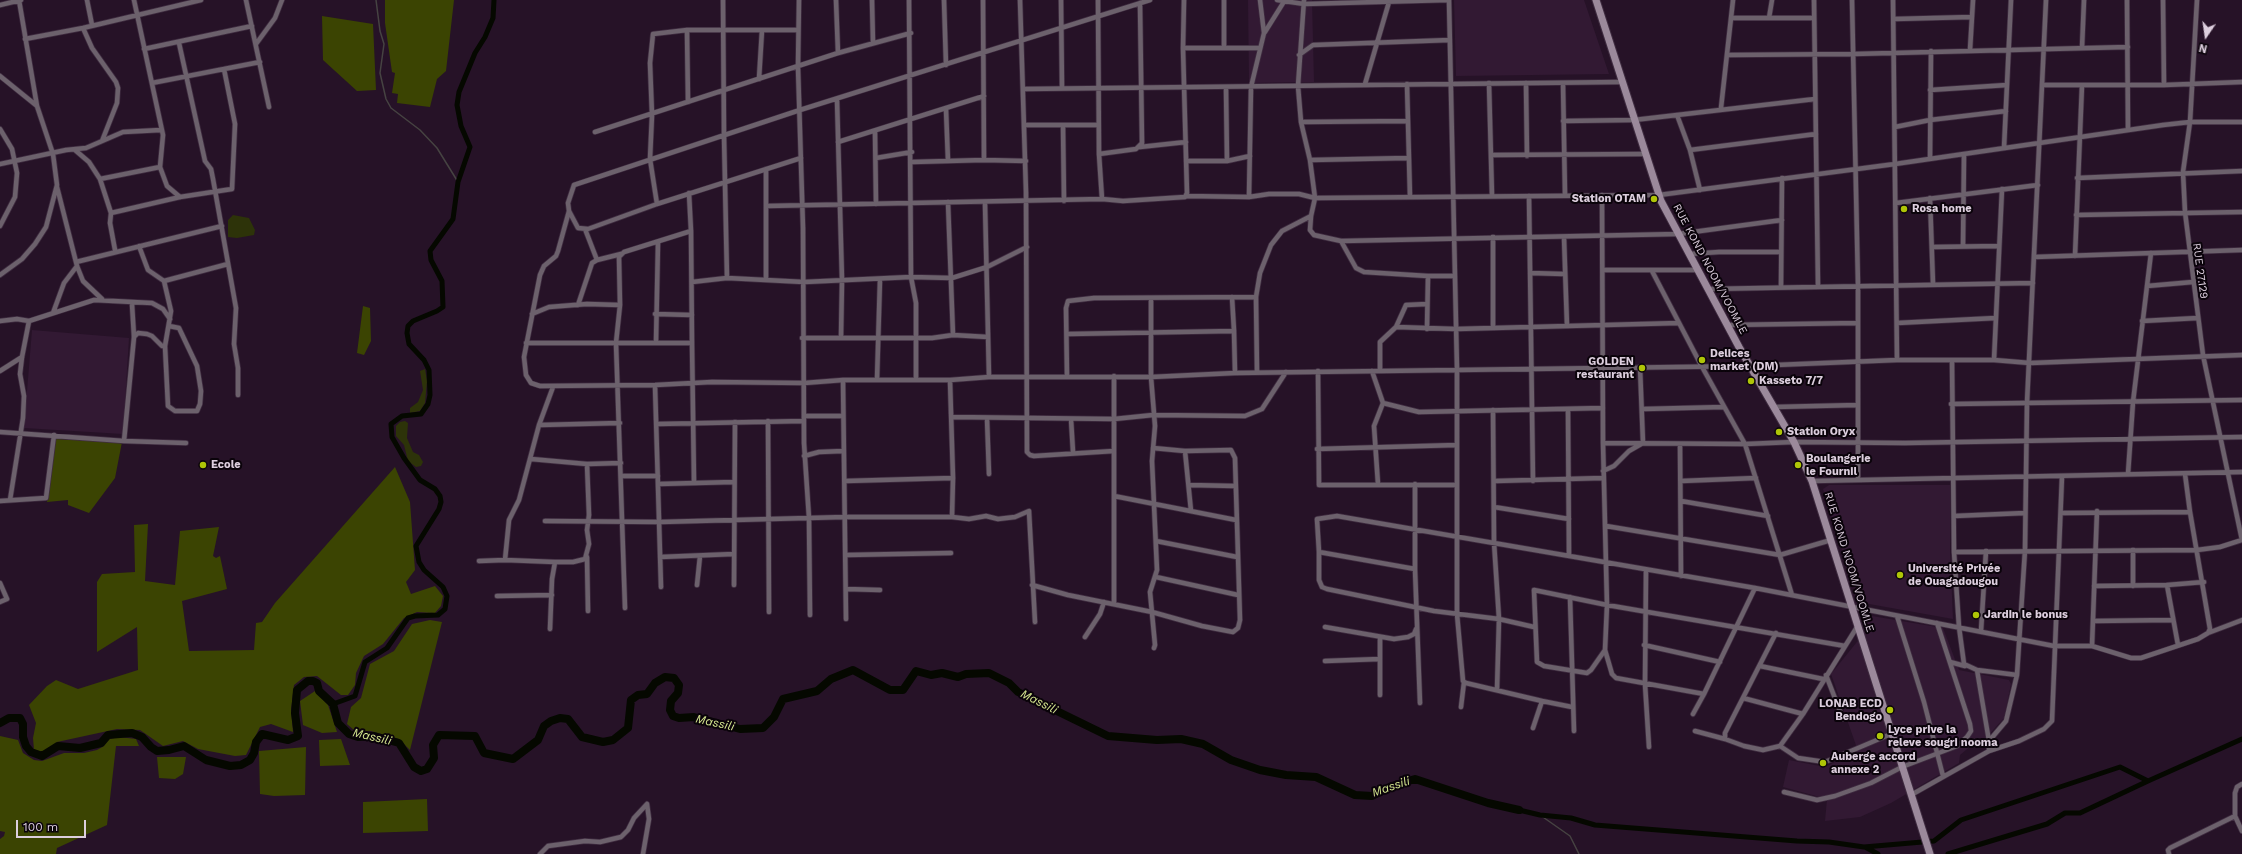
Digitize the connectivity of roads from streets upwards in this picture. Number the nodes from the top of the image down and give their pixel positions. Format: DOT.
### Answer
graph roads {
  1 [pos="20,0"];
  2 [pos="87,0"];
  3 [pos="134,0"];
  4 [pos="201,0"];
  5 [pos="246,0"];
  6 [pos="282,0"];
  7 [pos="724,0"];
  8 [pos="799,0"];
  9 [pos="836,0"];
  10 [pos="872,0"];
  11 [pos="909,0"];
  12 [pos="944,0"];
  13 [pos="983,0"];
  14 [pos="1020,0"];
  15 [pos="1061,0"];
  16 [pos="1098,0"];
  17 [pos="1150,0"];
  18 [pos="1184,0"];
  19 [pos="1224,0"];
  20 [pos="1260,0"];
  21 [pos="1277,0"];
  22 [pos="1449,0"];
  23 [pos="1596,0"];
  24 [pos="1733,0"];
  25 [pos="1772,0"];
  26 [pos="1814,0"];
  27 [pos="1852,0"];
  28 [pos="1893,0"];
  29 [pos="1973,0"];
  30 [pos="2011,0"];
  31 [pos="2046,0"];
  32 [pos="2084,0"];
  33 [pos="2127,0"];
  34 [pos="2163,0"];
  35 [pos="2197,0"];
  36 [pos="1285,1"];
  37 [pos="1304,2"];
  38 [pos="1389,2"];
  39 [pos="1140,3"];
  40 [pos="0,5"];
  41 [pos="137,14"];
  42 [pos="1098,16"];
  43 [pos="1972,17"];
  44 [pos="1731,18"];
  45 [pos="1769,18"];
  46 [pos="1814,18"];
  47 [pos="1894,19"];
  48 [pos="92,25"];
  49 [pos="252,26"];
  50 [pos="1062,27"];
  51 [pos="83,28"];
  52 [pos="686,30"];
  53 [pos="724,30"];
  54 [pos="762,30"];
  55 [pos="798,30"];
  56 [pos="911,33"];
  57 [pos="1264,33"];
  58 [pos="25,39"];
  59 [pos="1022,40"];
  60 [pos="1450,40"];
  61 [pos="1378,42"];
  62 [pos="179,43"];
  63 [pos="873,43"];
  64 [pos="256,44"];
  65 [pos="2128,47"];
  66 [pos="1183,48"];
  67 [pos="1224,48"];
  68 [pos="1260,48"];
  69 [pos="2082,48"];
  70 [pos="2008,49"];
  71 [pos="2044,49"];
  72 [pos="144,50"];
  73 [pos="1970,50"];
  74 [pos="1931,51"];
  75 [pos="984,53"];
  76 [pos="1893,53"];
  77 [pos="838,54"];
  78 [pos="1814,54"];
  79 [pos="1853,54"];
  80 [pos="1299,55"];
  81 [pos="1727,55"];
  82 [pos="260,62"];
  83 [pos="946,65"];
  84 [pos="798,67"];
  85 [pos="224,69"];
  86 [pos="0,76"];
  87 [pos="188,76"];
  88 [pos="912,76"];
  89 [pos="760,79"];
  90 [pos="1621,82"];
  91 [pos="2242,82"];
  92 [pos="152,83"];
  93 [pos="1451,83"];
  94 [pos="1489,83"];
  95 [pos="1526,83"];
  96 [pos="1563,83"];
  97 [pos="2192,83"];
  98 [pos="1365,84"];
  99 [pos="1407,84"];
  100 [pos="2127,84"];
  101 [pos="2007,85"];
  102 [pos="2042,85"];
  103 [pos="2082,85"];
  104 [pos="2164,85"];
  105 [pos="1298,86"];
  106 [pos="1142,87"];
  107 [pos="1184,87"];
  108 [pos="1226,87"];
  109 [pos="1251,87"];
  110 [pos="1062,88"];
  111 [pos="1098,88"];
  112 [pos="1024,89"];
  113 [pos="725,90"];
  114 [pos="1930,90"];
  115 [pos="984,96"];
  116 [pos="837,99"];
  117 [pos="1815,99"];
  118 [pos="688,102"];
  119 [pos="37,106"];
  120 [pos="269,107"];
  121 [pos="1721,108"];
  122 [pos="946,109"];
  123 [pos="800,110"];
  124 [pos="2006,111"];
  125 [pos="652,115"];
  126 [pos="1677,115"];
  127 [pos="912,120"];
  128 [pos="1564,120"];
  129 [pos="1634,120"];
  130 [pos="1930,120"];
  131 [pos="1408,121"];
  132 [pos="1302,122"];
  133 [pos="2190,122"];
  134 [pos="2242,122"];
  135 [pos="1024,125"];
  136 [pos="1063,125"];
  137 [pos="1098,125"];
  138 [pos="1894,127"];
  139 [pos="0,129"];
  140 [pos="161,130"];
  141 [pos="2128,130"];
  142 [pos="875,131"];
  143 [pos="595,132"];
  144 [pos="1816,134"];
  145 [pos="724,135"];
  146 [pos="2079,137"];
  147 [pos="102,141"];
  148 [pos="838,142"];
  149 [pos="1186,142"];
  150 [pos="2039,143"];
  151 [pos="1140,147"];
  152 [pos="2004,148"];
  153 [pos="74,149"];
  154 [pos="1690,150"];
  155 [pos="912,152"];
  156 [pos="53,154"];
  157 [pos="1099,154"];
  158 [pos="1645,154"];
  159 [pos="1964,154"];
  160 [pos="1492,155"];
  161 [pos="1250,156"];
  162 [pos="1527,156"];
  163 [pos="1564,156"];
  164 [pos="801,158"];
  165 [pos="876,158"];
  166 [pos="1408,158"];
  167 [pos="650,159"];
  168 [pos="1930,159"];
  169 [pos="984,160"];
  170 [pos="1310,160"];
  171 [pos="16,161"];
  172 [pos="948,161"];
  173 [pos="1026,161"];
  174 [pos="1186,161"];
  175 [pos="1227,161"];
  176 [pos="912,162"];
  177 [pos="0,164"];
  178 [pos="1895,164"];
  179 [pos="160,167"];
  180 [pos="766,169"];
  181 [pos="1856,169"];
  182 [pos="2242,170"];
  183 [pos="2183,172"];
  184 [pos="1816,174"];
  185 [pos="1782,178"];
  186 [pos="2077,178"];
  187 [pos="100,179"];
  188 [pos="725,182"];
  189 [pos="57,185"];
  190 [pos="2038,185"];
  191 [pos="1700,190"];
  192 [pos="2002,190"];
  193 [pos="214,191"];
  194 [pos="689,194"];
  195 [pos="1964,194"];
  196 [pos="1565,195"];
  197 [pos="1602,195"];
  198 [pos="1659,195"];
  199 [pos="1186,196"];
  200 [pos="1492,196"];
  201 [pos="1529,196"];
  202 [pos="180,197"];
  203 [pos="1248,197"];
  204 [pos="1315,198"];
  205 [pos="1410,198"];
  206 [pos="1453,198"];
  207 [pos="1930,198"];
  208 [pos="1102,199"];
  209 [pos="1064,201"];
  210 [pos="948,202"];
  211 [pos="1026,202"];
  212 [pos="912,203"];
  213 [pos="985,203"];
  214 [pos="1896,203"];
  215 [pos="657,204"];
  216 [pos="876,204"];
  217 [pos="840,205"];
  218 [pos="766,206"];
  219 [pos="802,206"];
  220 [pos="569,211"];
  221 [pos="2185,212"];
  222 [pos="2242,212"];
  223 [pos="111,213"];
  224 [pos="2076,215"];
  225 [pos="1311,216"];
  226 [pos="1782,220"];
  227 [pos="0,226"];
  228 [pos="222,226"];
  229 [pos="585,229"];
  230 [pos="691,231"];
  231 [pos="1678,234"];
  232 [pos="1603,236"];
  233 [pos="1493,237"];
  234 [pos="1530,237"];
  235 [pos="1564,237"];
  236 [pos="1454,239"];
  237 [pos="1341,241"];
  238 [pos="658,242"];
  239 [pos="139,246"];
  240 [pos="1963,246"];
  241 [pos="1999,246"];
  242 [pos="1027,247"];
  243 [pos="1933,247"];
  244 [pos="115,250"];
  245 [pos="2242,250"];
  246 [pos="2188,251"];
  247 [pos="1781,252"];
  248 [pos="2151,253"];
  249 [pos="622,254"];
  250 [pos="1689,254"];
  251 [pos="2075,256"];
  252 [pos="2034,257"];
  253 [pos="597,260"];
  254 [pos="77,264"];
  255 [pos="228,264"];
  256 [pos="987,267"];
  257 [pos="1603,270"];
  258 [pos="1698,270"];
  259 [pos="1652,271"];
  260 [pos="1530,273"];
  261 [pos="1564,274"];
  262 [pos="0,275"];
  263 [pos="1428,276"];
  264 [pos="1455,276"];
  265 [pos="911,277"];
  266 [pos="728,278"];
  267 [pos="952,278"];
  268 [pos="766,279"];
  269 [pos="880,279"];
  270 [pos="164,280"];
  271 [pos="842,280"];
  272 [pos="692,282"];
  273 [pos="804,282"];
  274 [pos="2192,282"];
  275 [pos="1997,283"];
  276 [pos="2033,283"];
  277 [pos="1897,284"];
  278 [pos="1933,284"];
  279 [pos="1858,285"];
  280 [pos="1781,286"];
  281 [pos="1818,286"];
  282 [pos="2147,286"];
  283 [pos="1708,289"];
  284 [pos="1232,297"];
  285 [pos="1256,297"];
  286 [pos="1151,299"];
  287 [pos="103,300"];
  288 [pos="132,304"];
  289 [pos="1427,304"];
  290 [pos="578,305"];
  291 [pos="620,305"];
  292 [pos="53,313"];
  293 [pos="532,314"];
  294 [pos="655,314"];
  295 [pos="692,315"];
  296 [pos="1996,318"];
  297 [pos="2198,318"];
  298 [pos="170,319"];
  299 [pos="29,320"];
  300 [pos="0,321"];
  301 [pos="2142,321"];
  302 [pos="1680,323"];
  303 [pos="1858,323"];
  304 [pos="1897,323"];
  305 [pos="1602,325"];
  306 [pos="1727,325"];
  307 [pos="169,326"];
  308 [pos="1567,326"];
  309 [pos="1396,327"];
  310 [pos="1530,327"];
  311 [pos="1456,328"];
  312 [pos="1493,328"];
  313 [pos="1428,329"];
  314 [pos="1234,331"];
  315 [pos="1151,332"];
  316 [pos="1068,334"];
  317 [pos="953,335"];
  318 [pos="134,337"];
  319 [pos="878,337"];
  320 [pos="916,337"];
  321 [pos="988,337"];
  322 [pos="802,338"];
  323 [pos="841,338"];
  324 [pos="526,343"];
  325 [pos="616,343"];
  326 [pos="656,343"];
  327 [pos="692,343"];
  328 [pos="165,346"];
  329 [pos="2203,355"];
  330 [pos="2242,355"];
  331 [pos="22,356"];
  332 [pos="2138,358"];
  333 [pos="1897,360"];
  334 [pos="1952,360"];
  335 [pos="1994,360"];
  336 [pos="1858,363"];
  337 [pos="2030,363"];
  338 [pos="1700,365"];
  339 [pos="1750,366"];
  340 [pos="1640,367"];
  341 [pos="1531,368"];
  342 [pos="1604,368"];
  343 [pos="1457,369"];
  344 [pos="1380,370"];
  345 [pos="0,371"];
  346 [pos="1318,371"];
  347 [pos="1372,371"];
  348 [pos="1236,372"];
  349 [pos="1257,372"];
  350 [pos="1286,372"];
  351 [pos="1114,376"];
  352 [pos="989,377"];
  353 [pos="1026,377"];
  354 [pos="1067,377"];
  355 [pos="1151,377"];
  356 [pos="916,379"];
  357 [pos="843,380"];
  358 [pos="877,380"];
  359 [pos="950,380"];
  360 [pos="692,383"];
  361 [pos="804,383"];
  362 [pos="618,384"];
  363 [pos="655,385"];
  364 [pos="553,387"];
  365 [pos="238,395"];
  366 [pos="2212,400"];
  367 [pos="2242,400"];
  368 [pos="2133,402"];
  369 [pos="1382,403"];
  370 [pos="2028,403"];
  371 [pos="1951,404"];
  372 [pos="1858,405"];
  373 [pos="1724,407"];
  374 [pos="1774,407"];
  375 [pos="1603,408"];
  376 [pos="1531,409"];
  377 [pos="1643,409"];
  378 [pos="1493,410"];
  379 [pos="1568,410"];
  380 [pos="1456,412"];
  381 [pos="1153,415"];
  382 [pos="842,416"];
  383 [pos="952,418"];
  384 [pos="987,418"];
  385 [pos="1028,418"];
  386 [pos="1071,418"];
  387 [pos="1114,418"];
  388 [pos="804,419"];
  389 [pos="693,422"];
  390 [pos="735,422"];
  391 [pos="768,422"];
  392 [pos="620,423"];
  393 [pos="657,424"];
  394 [pos="539,425"];
  395 [pos="0,432"];
  396 [pos="21,434"];
  397 [pos="54,435"];
  398 [pos="2242,437"];
  399 [pos="2131,438"];
  400 [pos="2220,438"];
  401 [pos="2026,440"];
  402 [pos="1953,441"];
  403 [pos="124,442"];
  404 [pos="1794,442"];
  405 [pos="186,443"];
  406 [pos="1603,443"];
  407 [pos="1643,443"];
  408 [pos="1859,443"];
  409 [pos="1680,444"];
  410 [pos="1745,444"];
  411 [pos="1457,445"];
  412 [pos="1377,447"];
  413 [pos="1153,448"];
  414 [pos="1317,449"];
  415 [pos="843,451"];
  416 [pos="1114,451"];
  417 [pos="1185,451"];
  418 [pos="1073,452"];
  419 [pos="804,456"];
  420 [pos="531,459"];
  421 [pos="621,463"];
  422 [pos="587,464"];
  423 [pos="1603,471"];
  424 [pos="2242,472"];
  425 [pos="2228,473"];
  426 [pos="989,474"];
  427 [pos="2128,474"];
  428 [pos="2185,474"];
  429 [pos="622,476"];
  430 [pos="658,476"];
  431 [pos="2026,476"];
  432 [pos="2062,476"];
  433 [pos="953,478"];
  434 [pos="1604,478"];
  435 [pos="1756,478"];
  436 [pos="1954,478"];
  437 [pos="1569,480"];
  438 [pos="1858,480"];
  439 [pos="845,481"];
  440 [pos="1494,481"];
  441 [pos="1533,481"];
  442 [pos="1681,481"];
  443 [pos="1812,481"];
  444 [pos="734,482"];
  445 [pos="694,483"];
  446 [pos="658,484"];
  447 [pos="1378,484"];
  448 [pos="1415,484"];
  449 [pos="1189,485"];
  450 [pos="1456,485"];
  451 [pos="1235,486"];
  452 [pos="1114,496"];
  453 [pos="10,500"];
  454 [pos="0,501"];
  455 [pos="1681,501"];
  456 [pos="1154,503"];
  457 [pos="1494,507"];
  458 [pos="1191,511"];
  459 [pos="2097,511"];
  460 [pos="2190,512"];
  461 [pos="2061,513"];
  462 [pos="2025,514"];
  463 [pos="1768,516"];
  464 [pos="1954,516"];
  465 [pos="845,517"];
  466 [pos="952,517"];
  467 [pos="809,518"];
  468 [pos="769,519"];
  469 [pos="1569,519"];
  470 [pos="733,520"];
  471 [pos="1236,520"];
  472 [pos="545,521"];
  473 [pos="588,522"];
  474 [pos="621,522"];
  475 [pos="660,522"];
  476 [pos="1606,526"];
  477 [pos="1415,530"];
  478 [pos="1456,538"];
  479 [pos="1681,538"];
  480 [pos="1831,540"];
  481 [pos="2242,540"];
  482 [pos="1156,541"];
  483 [pos="1494,542"];
  484 [pos="2096,549"];
  485 [pos="2025,550"];
  486 [pos="2060,550"];
  487 [pos="2133,550"];
  488 [pos="2197,550"];
  489 [pos="1986,551"];
  490 [pos="1319,552"];
  491 [pos="1954,552"];
  492 [pos="951,553"];
  493 [pos="734,554"];
  494 [pos="846,555"];
  495 [pos="587,556"];
  496 [pos="700,556"];
  497 [pos="1570,556"];
  498 [pos="1780,556"];
  499 [pos="660,557"];
  500 [pos="1237,557"];
  501 [pos="506,560"];
  502 [pos="479,561"];
  503 [pos="555,562"];
  504 [pos="1606,563"];
  505 [pos="1415,570"];
  506 [pos="1646,571"];
  507 [pos="1682,576"];
  508 [pos="1156,577"];
  509 [pos="2204,582"];
  510 [pos="0,583"];
  511 [pos="697,585"];
  512 [pos="734,585"];
  513 [pos="1032,585"];
  514 [pos="2167,585"];
  515 [pos="2094,586"];
  516 [pos="2133,586"];
  517 [pos="661,587"];
  518 [pos="1755,588"];
  519 [pos="846,589"];
  520 [pos="880,590"];
  521 [pos="552,595"];
  522 [pos="1238,595"];
  523 [pos="1792,595"];
  524 [pos="498,596"];
  525 [pos="1570,597"];
  526 [pos="0,602"];
  527 [pos="1104,602"];
  528 [pos="1114,604"];
  529 [pos="1607,605"];
  530 [pos="625,608"];
  531 [pos="1417,608"];
  532 [pos="1851,608"];
  533 [pos="588,611"];
  534 [pos="1645,611"];
  535 [pos="769,612"];
  536 [pos="1152,612"];
  537 [pos="1457,614"];
  538 [pos="810,615"];
  539 [pos="1897,616"];
  540 [pos="1499,619"];
  541 [pos="846,620"];
  542 [pos="2172,620"];
  543 [pos="2242,620"];
  544 [pos="2093,621"];
  545 [pos="1035,622"];
  546 [pos="1937,623"];
  547 [pos="1737,626"];
  548 [pos="1534,627"];
  549 [pos="1857,627"];
  550 [pos="1959,627"];
  551 [pos="1325,628"];
  552 [pos="1417,628"];
  553 [pos="550,629"];
  554 [pos="1981,631"];
  555 [pos="1776,633"];
  556 [pos="2208,633"];
  557 [pos="1085,637"];
  558 [pos="1380,637"];
  559 [pos="2020,638"];
  560 [pos="1644,645"];
  561 [pos="2178,645"];
  562 [pos="1845,646"];
  563 [pos="2054,646"];
  564 [pos="2092,646"];
  565 [pos="1154,648"];
  566 [pos="1605,650"];
  567 [pos="1380,659"];
  568 [pos="1325,661"];
  569 [pos="1720,662"];
  570 [pos="1950,662"];
  571 [pos="1760,666"];
  572 [pos="1965,666"];
  573 [pos="1573,670"];
  574 [pos="1977,670"];
  575 [pos="2017,675"];
  576 [pos="1825,677"];
  577 [pos="1464,682"];
  578 [pos="1645,684"];
  579 [pos="1497,690"];
  580 [pos="1704,694"];
  581 [pos="1380,695"];
  582 [pos="1743,698"];
  583 [pos="1542,702"];
  584 [pos="1420,703"];
  585 [pos="1462,707"];
  586 [pos="1572,707"];
  587 [pos="1693,714"];
  588 [pos="1803,714"];
  589 [pos="1843,719"];
  590 [pos="1533,728"];
  591 [pos="1574,731"];
  592 [pos="1695,731"];
  593 [pos="1891,734"];
  594 [pos="1725,739"];
  595 [pos="1989,741"];
  596 [pos="1780,746"];
  597 [pos="1649,747"];
  598 [pos="1989,751"];
  599 [pos="1937,753"];
  600 [pos="1902,767"];
  601 [pos="1943,776"];
  602 [pos="2242,784"];
  603 [pos="1784,792"];
  604 [pos="1910,795"];
  605 [pos="2235,816"];
  606 [pos="2242,831"];
  607 [pos="540,854"];
  608 [pos="643,854"];
  609 [pos="1930,854"];
  610 [pos="2169,854"];
  1 -- 40 [label="street"];
  1 -- 58 [label="street"];
  2 -- 48 [label="street"];
  3 -- 41 [label="street"];
  4 -- 41 [label="street"];
  5 -- 49 [label="street"];
  6 -- 64 [label="street"];
  7 -- 53 [label="street"];
  8 -- 55 [label="street"];
  9 -- 77 [label="street"];
  10 -- 63 [label="street"];
  11 -- 56 [label="street"];
  12 -- 83 [label="street"];
  13 -- 75 [label="street"];
  14 -- 59 [label="street"];
  15 -- 50 [label="street"];
  16 -- 42 [label="street"];
  17 -- 39 [label="street"];
  18 -- 66 [label="street"];
  19 -- 67 [label="street"];
  20 -- 57 [label="street"];
  21 -- 36 [label="street"];
  22 -- 38 [label="street"];
  22 -- 60 [label="street"];
  23 -- 90 [label="street, RUE KOND NOOM/VOOMLE"];
  24 -- 44 [label="street"];
  25 -- 45 [label="street"];
  26 -- 46 [label="street"];
  27 -- 79 [label="street"];
  28 -- 47 [label="street"];
  29 -- 43 [label="street"];
  30 -- 70 [label="street"];
  31 -- 71 [label="street"];
  32 -- 69 [label="street"];
  33 -- 65 [label="street"];
  34 -- 104 [label="street"];
  35 -- 97 [label="street, RUE 27.129"];
  36 -- 37 [label="street"];
  36 -- 57 [label="street"];
  37 -- 38 [label="street"];
  37 -- 80 [label="street"];
  38 -- 61 [label="street"];
  39 -- 42 [label="street"];
  39 -- 106 [label="street"];
  41 -- 48 [label="street"];
  41 -- 72 [label="street"];
  42 -- 50 [label="street"];
  42 -- 111 [label="street"];
  43 -- 47 [label="street"];
  43 -- 73 [label="street"];
  44 -- 45 [label="street"];
  44 -- 81 [label="street"];
  45 -- 46 [label="street"];
  46 -- 78 [label="street"];
  47 -- 76 [label="street"];
  48 -- 51 [label="street"];
  49 -- 62 [label="street"];
  49 -- 64 [label="street"];
  50 -- 59 [label="street"];
  50 -- 110 [label="street"];
  51 -- 58 [label="street"];
  51 -- 147 [label="street"];
  52 -- 53 [label="street"];
  52 -- 118 [label="street"];
  52 -- 125 [label="street"];
  53 -- 54 [label="street"];
  53 -- 113 [label="street"];
  54 -- 55 [label="street"];
  54 -- 89 [label="street"];
  55 -- 84 [label="street"];
  56 -- 63 [label="street"];
  56 -- 88 [label="street"];
  57 -- 68 [label="street"];
  58 -- 119 [label="street"];
  59 -- 75 [label="street"];
  59 -- 112 [label="street"];
  60 -- 61 [label="street"];
  60 -- 93 [label="street"];
  61 -- 80 [label="street"];
  61 -- 98 [label="street"];
  62 -- 72 [label="street"];
  62 -- 87 [label="street"];
  63 -- 77 [label="street"];
  64 -- 82 [label="street"];
  65 -- 69 [label="street"];
  65 -- 100 [label="street"];
  66 -- 67 [label="street"];
  66 -- 107 [label="street"];
  67 -- 68 [label="street"];
  68 -- 109 [label="street"];
  69 -- 71 [label="street"];
  70 -- 71 [label="street"];
  70 -- 73 [label="street"];
  70 -- 101 [label="street"];
  71 -- 102 [label="street"];
  72 -- 92 [label="street"];
  73 -- 74 [label="street"];
  74 -- 76 [label="street"];
  74 -- 114 [label="street"];
  75 -- 83 [label="street"];
  75 -- 115 [label="street"];
  76 -- 79 [label="street"];
  76 -- 138 [label="street"];
  77 -- 84 [label="street"];
  78 -- 79 [label="street"];
  78 -- 81 [label="street"];
  78 -- 117 [label="street"];
  79 -- 181 [label="street"];
  80 -- 105 [label="street"];
  81 -- 121 [label="street"];
  82 -- 85 [label="street"];
  82 -- 120 [label="street"];
  83 -- 88 [label="street"];
  84 -- 89 [label="street"];
  84 -- 123 [label="street"];
  85 -- 87 [label="street"];
  85 -- 193 [label="street"];
  86 -- 119 [label="street"];
  87 -- 92 [label="street"];
  87 -- 193 [label="street"];
  88 -- 116 [label="street"];
  88 -- 127 [label="street"];
  89 -- 113 [label="street"];
  90 -- 96 [label="street"];
  90 -- 129 [label="street, RUE KOND NOOM/VOOMLE"];
  91 -- 97 [label="street"];
  92 -- 140 [label="street"];
  93 -- 94 [label="street"];
  93 -- 99 [label="street"];
  93 -- 206 [label="street"];
  94 -- 95 [label="street"];
  94 -- 160 [label="street"];
  95 -- 96 [label="street"];
  95 -- 162 [label="street"];
  96 -- 128 [label="street"];
  97 -- 104 [label="street"];
  97 -- 133 [label="street, RUE 27.129"];
  98 -- 99 [label="street"];
  98 -- 105 [label="street"];
  99 -- 131 [label="street"];
  100 -- 103 [label="street"];
  100 -- 104 [label="street"];
  100 -- 141 [label="street"];
  101 -- 114 [label="street"];
  101 -- 124 [label="street"];
  102 -- 103 [label="street"];
  102 -- 150 [label="street"];
  103 -- 146 [label="street"];
  105 -- 109 [label="street"];
  105 -- 132 [label="street"];
  106 -- 107 [label="street"];
  106 -- 111 [label="street"];
  106 -- 151 [label="street"];
  107 -- 108 [label="street"];
  107 -- 149 [label="street"];
  108 -- 109 [label="street"];
  108 -- 175 [label="street"];
  109 -- 161 [label="street"];
  110 -- 111 [label="street"];
  110 -- 112 [label="street"];
  111 -- 137 [label="street"];
  112 -- 135 [label="street"];
  113 -- 118 [label="street"];
  113 -- 145 [label="street"];
  114 -- 130 [label="street"];
  115 -- 122 [label="street"];
  115 -- 169 [label="street"];
  116 -- 123 [label="street"];
  116 -- 148 [label="street"];
  117 -- 121 [label="street"];
  117 -- 144 [label="street"];
  118 -- 125 [label="street"];
  119 -- 156 [label="street"];
  121 -- 126 [label="street"];
  122 -- 127 [label="street"];
  122 -- 172 [label="street"];
  123 -- 145 [label="street"];
  123 -- 164 [label="street"];
  124 -- 130 [label="street"];
  124 -- 152 [label="street"];
  125 -- 143 [label="street"];
  125 -- 167 [label="street"];
  126 -- 129 [label="street"];
  126 -- 154 [label="street"];
  127 -- 142 [label="street"];
  127 -- 155 [label="street"];
  128 -- 129 [label="street"];
  128 -- 163 [label="street"];
  129 -- 158 [label="street, RUE KOND NOOM/VOOMLE"];
  130 -- 138 [label="street"];
  130 -- 168 [label="street"];
  131 -- 132 [label="street"];
  131 -- 166 [label="street"];
  132 -- 170 [label="street"];
  133 -- 134 [label="street"];
  133 -- 141 [label="street"];
  133 -- 183 [label="street, RUE 27.129"];
  135 -- 136 [label="street"];
  135 -- 173 [label="street"];
  136 -- 137 [label="street"];
  136 -- 209 [label="street"];
  137 -- 157 [label="street"];
  138 -- 178 [label="street"];
  139 -- 171 [label="street"];
  140 -- 147 [label="street"];
  140 -- 179 [label="street"];
  141 -- 146 [label="street"];
  142 -- 148 [label="street"];
  142 -- 165 [label="street"];
  144 -- 154 [label="street"];
  144 -- 184 [label="street"];
  145 -- 167 [label="street"];
  145 -- 188 [label="street"];
  146 -- 150 [label="street"];
  146 -- 186 [label="street"];
  147 -- 153 [label="street"];
  148 -- 217 [label="street"];
  149 -- 151 [label="street"];
  149 -- 174 [label="street"];
  150 -- 152 [label="street"];
  150 -- 190 [label="street"];
  151 -- 157 [label="street"];
  152 -- 159 [label="street"];
  153 -- 156 [label="street"];
  153 -- 187 [label="street"];
  154 -- 191 [label="street"];
  155 -- 165 [label="street"];
  155 -- 176 [label="street"];
  156 -- 171 [label="street"];
  156 -- 189 [label="street"];
  157 -- 208 [label="street"];
  158 -- 163 [label="street"];
  158 -- 198 [label="street, RUE KOND NOOM/VOOMLE"];
  159 -- 168 [label="street"];
  159 -- 195 [label="street"];
  160 -- 162 [label="street"];
  160 -- 200 [label="street"];
  161 -- 175 [label="street"];
  161 -- 203 [label="street"];
  162 -- 163 [label="street"];
  163 -- 196 [label="street"];
  164 -- 180 [label="street"];
  164 -- 219 [label="street"];
  165 -- 216 [label="street"];
  166 -- 170 [label="street"];
  166 -- 205 [label="street"];
  167 -- 215 [label="street"];
  167 -- 220 [label="street"];
  168 -- 178 [label="street"];
  169 -- 172 [label="street"];
  169 -- 173 [label="street"];
  170 -- 204 [label="street"];
  171 -- 177 [label="street"];
  171 -- 227 [label="street"];
  172 -- 176 [label="street"];
  173 -- 211 [label="street"];
  174 -- 175 [label="street"];
  174 -- 199 [label="street"];
  176 -- 212 [label="street"];
  178 -- 181 [label="street"];
  178 -- 214 [label="street"];
  179 -- 187 [label="street"];
  179 -- 202 [label="street"];
  180 -- 188 [label="street"];
  180 -- 218 [label="street"];
  181 -- 184 [label="street"];
  181 -- 279 [label="street"];
  182 -- 183 [label="street"];
  183 -- 186 [label="street"];
  183 -- 221 [label="street, RUE 27.129"];
  184 -- 185 [label="street"];
  184 -- 281 [label="street"];
  185 -- 191 [label="street"];
  185 -- 226 [label="street"];
  186 -- 224 [label="street"];
  187 -- 223 [label="street"];
  188 -- 194 [label="street"];
  188 -- 266 [label="street"];
  189 -- 254 [label="street"];
  189 -- 262 [label="street"];
  190 -- 192 [label="street"];
  190 -- 252 [label="street"];
  191 -- 198 [label="street"];
  192 -- 195 [label="street"];
  192 -- 241 [label="street"];
  193 -- 202 [label="street"];
  193 -- 228 [label="street"];
  194 -- 215 [label="street"];
  194 -- 230 [label="street"];
  195 -- 207 [label="street"];
  195 -- 240 [label="street"];
  196 -- 197 [label="street"];
  196 -- 201 [label="street"];
  197 -- 198 [label="street"];
  197 -- 232 [label="street"];
  198 -- 231 [label="street, RUE KOND NOOM/VOOMLE"];
  199 -- 203 [label="street"];
  199 -- 208 [label="street"];
  200 -- 201 [label="street"];
  200 -- 206 [label="street"];
  201 -- 234 [label="street"];
  202 -- 223 [label="street"];
  203 -- 204 [label="street"];
  204 -- 205 [label="street"];
  204 -- 225 [label="street"];
  205 -- 206 [label="street"];
  206 -- 236 [label="street"];
  207 -- 214 [label="street"];
  207 -- 243 [label="street"];
  208 -- 209 [label="street"];
  209 -- 211 [label="street"];
  210 -- 212 [label="street"];
  210 -- 213 [label="street"];
  210 -- 267 [label="street"];
  211 -- 213 [label="street"];
  211 -- 242 [label="street"];
  212 -- 216 [label="street"];
  212 -- 265 [label="street"];
  213 -- 256 [label="street"];
  214 -- 277 [label="street"];
  215 -- 229 [label="street"];
  216 -- 217 [label="street"];
  217 -- 219 [label="street"];
  217 -- 271 [label="street"];
  218 -- 219 [label="street"];
  218 -- 268 [label="street"];
  219 -- 273 [label="street"];
  220 -- 229 [label="street"];
  220 -- 293 [label="street"];
  221 -- 222 [label="street"];
  221 -- 224 [label="street"];
  221 -- 246 [label="street, RUE 27.129"];
  223 -- 244 [label="street"];
  224 -- 251 [label="street"];
  225 -- 237 [label="street"];
  225 -- 285 [label="street"];
  226 -- 231 [label="street"];
  226 -- 247 [label="street"];
  228 -- 239 [label="street"];
  228 -- 255 [label="street"];
  229 -- 253 [label="street"];
  230 -- 238 [label="street"];
  230 -- 272 [label="street"];
  231 -- 232 [label="street"];
  231 -- 250 [label="street, RUE KOND NOOM/VOOMLE"];
  232 -- 235 [label="street"];
  232 -- 257 [label="street"];
  233 -- 234 [label="street"];
  233 -- 236 [label="street"];
  233 -- 312 [label="street"];
  234 -- 235 [label="street"];
  234 -- 260 [label="street"];
  235 -- 261 [label="street"];
  236 -- 237 [label="street"];
  236 -- 264 [label="street"];
  237 -- 263 [label="street"];
  238 -- 249 [label="street"];
  238 -- 294 [label="street"];
  239 -- 244 [label="street"];
  239 -- 270 [label="street"];
  240 -- 241 [label="street"];
  240 -- 243 [label="street"];
  241 -- 275 [label="street"];
  242 -- 256 [label="street"];
  242 -- 353 [label="street"];
  243 -- 278 [label="street"];
  244 -- 254 [label="street"];
  245 -- 246 [label="street"];
  246 -- 248 [label="street"];
  246 -- 274 [label="street, RUE 27.129"];
  247 -- 250 [label="street"];
  247 -- 280 [label="street"];
  248 -- 251 [label="street"];
  248 -- 282 [label="street"];
  249 -- 253 [label="street"];
  249 -- 291 [label="street"];
  250 -- 258 [label="street, RUE KOND NOOM/VOOMLE"];
  251 -- 252 [label="street"];
  252 -- 276 [label="street"];
  253 -- 290 [label="street"];
  254 -- 287 [label="street"];
  254 -- 292 [label="street"];
  255 -- 270 [label="street"];
  255 -- 365 [label="street"];
  256 -- 267 [label="street"];
  256 -- 321 [label="street"];
  257 -- 259 [label="street"];
  257 -- 305 [label="street"];
  258 -- 259 [label="street"];
  258 -- 283 [label="street, RUE KOND NOOM/VOOMLE"];
  259 -- 302 [label="street"];
  260 -- 261 [label="street"];
  260 -- 310 [label="street"];
  261 -- 308 [label="street"];
  263 -- 264 [label="street"];
  263 -- 289 [label="street"];
  264 -- 311 [label="street"];
  265 -- 267 [label="street"];
  265 -- 269 [label="street"];
  265 -- 320 [label="street"];
  266 -- 268 [label="street"];
  266 -- 272 [label="street"];
  267 -- 317 [label="street"];
  268 -- 273 [label="street"];
  269 -- 271 [label="street"];
  269 -- 319 [label="street"];
  270 -- 298 [label="street"];
  271 -- 273 [label="street"];
  271 -- 323 [label="street"];
  272 -- 295 [label="street"];
  273 -- 322 [label="street"];
  274 -- 282 [label="street"];
  274 -- 297 [label="street, RUE 27.129"];
  275 -- 276 [label="street"];
  275 -- 278 [label="street"];
  275 -- 296 [label="street"];
  276 -- 337 [label="street"];
  277 -- 278 [label="street"];
  277 -- 279 [label="street"];
  277 -- 304 [label="street"];
  279 -- 281 [label="street"];
  279 -- 303 [label="street"];
  280 -- 281 [label="street"];
  280 -- 283 [label="street"];
  282 -- 301 [label="street"];
  283 -- 306 [label="street, RUE KOND NOOM/VOOMLE"];
  284 -- 285 [label="street"];
  284 -- 286 [label="street"];
  284 -- 314 [label="street"];
  285 -- 349 [label="street"];
  286 -- 315 [label="street"];
  286 -- 316 [label="street"];
  287 -- 288 [label="street"];
  287 -- 292 [label="street"];
  288 -- 298 [label="street"];
  288 -- 318 [label="street"];
  289 -- 309 [label="street"];
  289 -- 313 [label="street"];
  290 -- 291 [label="street"];
  290 -- 293 [label="street"];
  291 -- 325 [label="street"];
  292 -- 299 [label="street"];
  293 -- 324 [label="street"];
  294 -- 295 [label="street"];
  294 -- 326 [label="street"];
  295 -- 327 [label="street"];
  296 -- 304 [label="street"];
  296 -- 335 [label="street"];
  297 -- 301 [label="street"];
  297 -- 329 [label="street, RUE 27.129"];
  298 -- 307 [label="street"];
  299 -- 300 [label="street"];
  299 -- 331 [label="street"];
  301 -- 332 [label="street"];
  302 -- 305 [label="street"];
  302 -- 338 [label="street"];
  303 -- 306 [label="street"];
  303 -- 336 [label="street"];
  304 -- 333 [label="street"];
  305 -- 308 [label="street"];
  305 -- 342 [label="street"];
  306 -- 339 [label="street, RUE KOND NOOM/VOOMLE"];
  307 -- 328 [label="street"];
  307 -- 328 [label="street"];
  308 -- 310 [label="street"];
  309 -- 313 [label="street"];
  309 -- 344 [label="street"];
  310 -- 312 [label="street"];
  310 -- 341 [label="street"];
  311 -- 312 [label="street"];
  311 -- 313 [label="street"];
  311 -- 343 [label="street"];
  314 -- 315 [label="street"];
  314 -- 348 [label="street"];
  315 -- 316 [label="street"];
  315 -- 355 [label="street"];
  316 -- 354 [label="street"];
  317 -- 320 [label="street"];
  317 -- 321 [label="street"];
  318 -- 328 [label="street"];
  318 -- 403 [label="street"];
  319 -- 320 [label="street"];
  319 -- 323 [label="street"];
  319 -- 358 [label="street"];
  320 -- 356 [label="street"];
  321 -- 352 [label="street"];
  322 -- 323 [label="street"];
  322 -- 361 [label="street"];
  324 -- 325 [label="street"];
  324 -- 364 [label="street"];
  325 -- 326 [label="street"];
  325 -- 362 [label="street"];
  326 -- 327 [label="street"];
  327 -- 360 [label="street"];
  329 -- 330 [label="street"];
  329 -- 332 [label="street"];
  329 -- 366 [label="street, RUE 27.129"];
  331 -- 345 [label="street"];
  331 -- 396 [label="street"];
  332 -- 337 [label="street"];
  332 -- 368 [label="street"];
  333 -- 334 [label="street"];
  333 -- 336 [label="street"];
  334 -- 335 [label="street"];
  334 -- 371 [label="street"];
  335 -- 337 [label="street"];
  336 -- 339 [label="street"];
  336 -- 372 [label="street"];
  337 -- 370 [label="street"];
  338 -- 339 [label="street"];
  338 -- 340 [label="street"];
  338 -- 373 [label="street"];
  339 -- 374 [label="street, RUE KOND NOOM/VOOMLE"];
  340 -- 342 [label="street"];
  340 -- 377 [label="street"];
  341 -- 342 [label="street"];
  341 -- 343 [label="street"];
  341 -- 376 [label="street"];
  342 -- 375 [label="street"];
  343 -- 344 [label="street"];
  343 -- 380 [label="street"];
  344 -- 347 [label="street"];
  346 -- 347 [label="street"];
  346 -- 350 [label="street"];
  346 -- 414 [label="street"];
  347 -- 369 [label="street"];
  348 -- 349 [label="street"];
  348 -- 355 [label="street"];
  349 -- 350 [label="street"];
  350 -- 381 [label="street"];
  351 -- 354 [label="street"];
  351 -- 355 [label="street"];
  351 -- 387 [label="street"];
  352 -- 353 [label="street"];
  352 -- 359 [label="street"];
  353 -- 354 [label="street"];
  353 -- 385 [label="street"];
  355 -- 381 [label="street"];
  356 -- 358 [label="street"];
  356 -- 359 [label="street"];
  357 -- 358 [label="street"];
  357 -- 361 [label="street"];
  357 -- 382 [label="street"];
  359 -- 383 [label="street"];
  360 -- 361 [label="street"];
  360 -- 363 [label="street"];
  360 -- 389 [label="street"];
  361 -- 388 [label="street"];
  362 -- 363 [label="street"];
  362 -- 364 [label="street"];
  362 -- 392 [label="street"];
  363 -- 393 [label="street"];
  364 -- 394 [label="street"];
  366 -- 367 [label="street"];
  366 -- 368 [label="street"];
  366 -- 400 [label="street, RUE 27.129"];
  368 -- 370 [label="street"];
  368 -- 399 [label="street"];
  369 -- 380 [label="street"];
  369 -- 412 [label="street"];
  370 -- 371 [label="street"];
  370 -- 401 [label="street"];
  371 -- 402 [label="street"];
  372 -- 374 [label="street"];
  372 -- 408 [label="street"];
  373 -- 377 [label="street"];
  373 -- 410 [label="street"];
  374 -- 404 [label="street, RUE KOND NOOM/VOOMLE"];
  375 -- 379 [label="street"];
  375 -- 406 [label="street"];
  376 -- 378 [label="street"];
  376 -- 379 [label="street"];
  376 -- 441 [label="street"];
  377 -- 407 [label="street"];
  378 -- 380 [label="street"];
  378 -- 440 [label="street"];
  379 -- 437 [label="street"];
  380 -- 411 [label="street"];
  381 -- 387 [label="street"];
  381 -- 413 [label="street"];
  382 -- 388 [label="street"];
  382 -- 415 [label="street"];
  383 -- 384 [label="street"];
  383 -- 433 [label="street"];
  384 -- 385 [label="street"];
  384 -- 426 [label="street"];
  385 -- 386 [label="street"];
  385 -- 418 [label="street"];
  386 -- 387 [label="street"];
  386 -- 418 [label="street"];
  387 -- 416 [label="street"];
  388 -- 391 [label="street"];
  388 -- 419 [label="street"];
  389 -- 390 [label="street"];
  389 -- 393 [label="street"];
  389 -- 445 [label="street"];
  390 -- 391 [label="street"];
  390 -- 444 [label="street"];
  391 -- 468 [label="street"];
  392 -- 394 [label="street"];
  392 -- 421 [label="street"];
  393 -- 430 [label="street"];
  394 -- 420 [label="street"];
  395 -- 396 [label="street"];
  396 -- 397 [label="street"];
  396 -- 453 [label="street"];
  397 -- 403 [label="street"];
  397 -- 453 [label="street"];
  398 -- 400 [label="street"];
  399 -- 400 [label="street"];
  399 -- 401 [label="street"];
  399 -- 427 [label="street"];
  400 -- 425 [label="street, RUE 27.129"];
  401 -- 402 [label="street"];
  401 -- 431 [label="street"];
  402 -- 408 [label="street"];
  402 -- 436 [label="street"];
  403 -- 405 [label="street"];
  404 -- 408 [label="street"];
  404 -- 410 [label="street"];
  404 -- 443 [label="street, RUE KOND NOOM/VOOMLE"];
  406 -- 407 [label="street"];
  406 -- 423 [label="street"];
  407 -- 409 [label="street"];
  407 -- 423 [label="street"];
  408 -- 438 [label="street"];
  409 -- 410 [label="street"];
  409 -- 442 [label="street"];
  410 -- 435 [label="street"];
  411 -- 412 [label="street"];
  411 -- 450 [label="street"];
  412 -- 414 [label="street"];
  412 -- 447 [label="street"];
  413 -- 417 [label="street"];
  413 -- 456 [label="street"];
  414 -- 447 [label="street"];
  415 -- 419 [label="street"];
  415 -- 439 [label="street"];
  416 -- 418 [label="street"];
  416 -- 452 [label="street"];
  417 -- 449 [label="street"];
  417 -- 451 [label="street"];
  419 -- 467 [label="street"];
  420 -- 422 [label="street"];
  420 -- 501 [label="street"];
  421 -- 422 [label="street"];
  421 -- 429 [label="street"];
  422 -- 473 [label="street"];
  423 -- 434 [label="street"];
  424 -- 425 [label="street"];
  425 -- 428 [label="street"];
  425 -- 481 [label="street, RUE 27.129"];
  427 -- 428 [label="street"];
  427 -- 432 [label="street"];
  428 -- 460 [label="street"];
  429 -- 430 [label="street"];
  429 -- 474 [label="street"];
  430 -- 446 [label="street"];
  431 -- 432 [label="street"];
  431 -- 436 [label="street"];
  431 -- 462 [label="street"];
  432 -- 461 [label="street"];
  433 -- 439 [label="street"];
  433 -- 466 [label="street"];
  434 -- 437 [label="street"];
  434 -- 476 [label="street"];
  435 -- 442 [label="street"];
  435 -- 463 [label="street"];
  436 -- 438 [label="street"];
  436 -- 464 [label="street"];
  437 -- 441 [label="street"];
  437 -- 469 [label="street"];
  438 -- 443 [label="street"];
  439 -- 465 [label="street"];
  440 -- 441 [label="street"];
  440 -- 457 [label="street"];
  442 -- 455 [label="street"];
  443 -- 480 [label="street, RUE KOND NOOM/VOOMLE"];
  444 -- 445 [label="street"];
  444 -- 470 [label="street"];
  445 -- 446 [label="street"];
  446 -- 475 [label="street"];
  447 -- 448 [label="street"];
  448 -- 450 [label="street"];
  448 -- 477 [label="street"];
  449 -- 451 [label="street"];
  449 -- 458 [label="street"];
  450 -- 478 [label="street"];
  451 -- 471 [label="street"];
  452 -- 456 [label="street"];
  452 -- 528 [label="street"];
  453 -- 454 [label="street"];
  455 -- 463 [label="street"];
  455 -- 479 [label="street"];
  456 -- 458 [label="street"];
  456 -- 482 [label="street"];
  457 -- 469 [label="street"];
  457 -- 483 [label="street"];
  458 -- 471 [label="street"];
  459 -- 460 [label="street"];
  459 -- 461 [label="street"];
  459 -- 484 [label="street"];
  460 -- 488 [label="street"];
  461 -- 486 [label="street"];
  462 -- 464 [label="street"];
  462 -- 485 [label="street"];
  463 -- 498 [label="street"];
  464 -- 491 [label="street"];
  465 -- 466 [label="street"];
  465 -- 467 [label="street"];
  465 -- 494 [label="street"];
  466 -- 513 [label="street"];
  467 -- 468 [label="street"];
  467 -- 538 [label="street"];
  468 -- 470 [label="street"];
  468 -- 535 [label="street"];
  469 -- 497 [label="street"];
  470 -- 475 [label="street"];
  470 -- 493 [label="street"];
  471 -- 500 [label="street"];
  472 -- 473 [label="street"];
  473 -- 474 [label="street"];
  473 -- 495 [label="street"];
  474 -- 475 [label="street"];
  474 -- 530 [label="street"];
  475 -- 499 [label="street"];
  476 -- 479 [label="street"];
  476 -- 504 [label="street"];
  477 -- 478 [label="street"];
  477 -- 490 [label="street"];
  477 -- 505 [label="street"];
  478 -- 483 [label="street"];
  478 -- 537 [label="street"];
  479 -- 498 [label="street"];
  479 -- 507 [label="street"];
  480 -- 498 [label="street"];
  480 -- 532 [label="street, RUE KOND NOOM/VOOMLE"];
  481 -- 488 [label="street"];
  482 -- 500 [label="street"];
  482 -- 508 [label="street"];
  483 -- 497 [label="street"];
  483 -- 540 [label="street"];
  484 -- 486 [label="street"];
  484 -- 487 [label="street"];
  484 -- 515 [label="street"];
  485 -- 486 [label="street"];
  485 -- 489 [label="street"];
  485 -- 559 [label="street"];
  486 -- 563 [label="street"];
  487 -- 488 [label="street"];
  487 -- 516 [label="street"];
  488 -- 509 [label="street"];
  489 -- 491 [label="street"];
  489 -- 554 [label="street"];
  490 -- 505 [label="street"];
  490 -- 531 [label="street"];
  491 -- 550 [label="street"];
  492 -- 494 [label="street"];
  493 -- 496 [label="street"];
  493 -- 512 [label="street"];
  494 -- 519 [label="street"];
  495 -- 503 [label="street"];
  495 -- 533 [label="street"];
  496 -- 499 [label="street"];
  496 -- 511 [label="street"];
  497 -- 504 [label="street"];
  498 -- 523 [label="street"];
  499 -- 517 [label="street"];
  500 -- 522 [label="street"];
  501 -- 502 [label="street"];
  501 -- 503 [label="street"];
  503 -- 521 [label="street"];
  504 -- 506 [label="street"];
  504 -- 529 [label="street"];
  505 -- 531 [label="street"];
  506 -- 507 [label="street"];
  506 -- 534 [label="street"];
  507 -- 518 [label="street"];
  508 -- 522 [label="street"];
  508 -- 536 [label="street"];
  509 -- 514 [label="street"];
  509 -- 556 [label="street"];
  510 -- 526 [label="street"];
  513 -- 527 [label="street"];
  513 -- 545 [label="street"];
  514 -- 516 [label="street"];
  514 -- 542 [label="street"];
  515 -- 516 [label="street"];
  515 -- 544 [label="street"];
  518 -- 523 [label="street"];
  518 -- 547 [label="street"];
  519 -- 520 [label="street"];
  519 -- 541 [label="street"];
  521 -- 524 [label="street"];
  521 -- 553 [label="street"];
  522 -- 536 [label="street"];
  523 -- 532 [label="street"];
  525 -- 529 [label="street"];
  525 -- 548 [label="street"];
  525 -- 573 [label="street"];
  527 -- 528 [label="street"];
  527 -- 557 [label="street"];
  528 -- 536 [label="street"];
  529 -- 534 [label="street"];
  529 -- 566 [label="street"];
  531 -- 537 [label="street"];
  531 -- 552 [label="street"];
  532 -- 539 [label="street"];
  532 -- 549 [label="street, RUE KOND NOOM/VOOMLE"];
  534 -- 547 [label="street"];
  534 -- 560 [label="street"];
  536 -- 565 [label="street"];
  537 -- 540 [label="street"];
  537 -- 577 [label="street"];
  539 -- 546 [label="street"];
  539 -- 599 [label="street"];
  540 -- 548 [label="street"];
  540 -- 579 [label="street"];
  542 -- 544 [label="street"];
  542 -- 561 [label="street"];
  543 -- 556 [label="street"];
  544 -- 564 [label="street"];
  546 -- 550 [label="street"];
  546 -- 570 [label="street"];
  547 -- 555 [label="street"];
  547 -- 569 [label="street"];
  548 -- 573 [label="street"];
  549 -- 562 [label="street"];
  549 -- 593 [label="street, RUE KOND NOOM/VOOMLE"];
  550 -- 554 [label="street"];
  550 -- 572 [label="street"];
  551 -- 558 [label="street"];
  552 -- 558 [label="street"];
  552 -- 584 [label="street"];
  554 -- 559 [label="street"];
  555 -- 562 [label="street"];
  555 -- 571 [label="street"];
  556 -- 561 [label="street"];
  558 -- 567 [label="street"];
  559 -- 563 [label="street"];
  559 -- 575 [label="street"];
  560 -- 569 [label="street"];
  560 -- 578 [label="street"];
  561 -- 564 [label="street"];
  562 -- 576 [label="street"];
  563 -- 564 [label="street"];
  563 -- 598 [label="street"];
  566 -- 573 [label="street"];
  566 -- 578 [label="street"];
  567 -- 568 [label="street"];
  567 -- 581 [label="street"];
  569 -- 580 [label="street"];
  570 -- 572 [label="street"];
  570 -- 599 [label="street"];
  571 -- 576 [label="street"];
  571 -- 582 [label="street"];
  572 -- 574 [label="street"];
  573 -- 586 [label="street"];
  574 -- 575 [label="street"];
  574 -- 595 [label="street"];
  575 -- 595 [label="street"];
  576 -- 588 [label="street"];
  576 -- 589 [label="street"];
  577 -- 579 [label="street"];
  577 -- 585 [label="street"];
  578 -- 580 [label="street"];
  578 -- 597 [label="street"];
  579 -- 583 [label="street"];
  580 -- 587 [label="street"];
  582 -- 588 [label="street"];
  582 -- 594 [label="street"];
  583 -- 586 [label="street"];
  583 -- 590 [label="street"];
  586 -- 591 [label="street"];
  588 -- 596 [label="street"];
  592 -- 594 [label="street"];
  593 -- 596 [label="street"];
  593 -- 600 [label="street, RUE KOND NOOM/VOOMLE"];
  594 -- 596 [label="street"];
  595 -- 598 [label="street"];
  598 -- 601 [label="street"];
  599 -- 600 [label="street"];
  599 -- 601 [label="street"];
  600 -- 603 [label="street"];
  600 -- 604 [label="street, RUE KOND NOOM/VOOMLE"];
  601 -- 604 [label="street"];
  602 -- 605 [label="street"];
  604 -- 609 [label="street, RUE KOND NOOM/VOOMLE"];
  605 -- 606 [label="street"];
  605 -- 610 [label="street"];
  607 -- 608 [label="street"];
}
